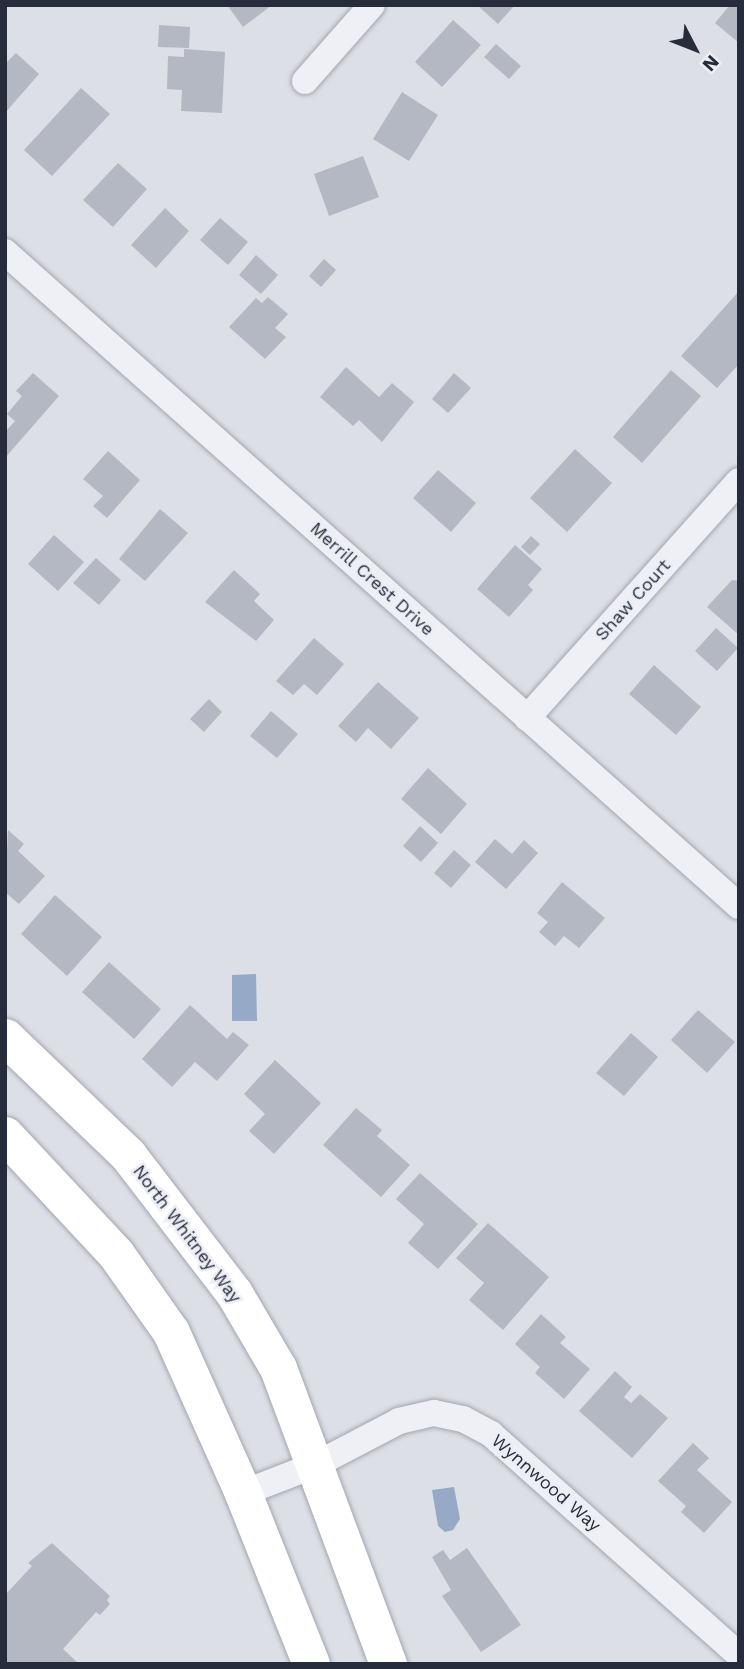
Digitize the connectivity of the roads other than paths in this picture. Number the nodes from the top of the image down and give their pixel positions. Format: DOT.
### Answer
graph roads {
  1 [pos="372,5"];
  2 [pos="305,82"];
  3 [pos="5,252"];
  4 [pos="739,481"];
  5 [pos="527,718"];
  6 [pos="739,906"];
  7 [pos="5,1037"];
  8 [pos="5,1135"];
  9 [pos="315,1465"];
  10 [pos="243,1493"];
  11 [pos="739,1655"];
  12 [pos="311,1664"];
  13 [pos="388,1664"];
  1 -- 2 [label="street"];
  3 -- 5 [label="street, Merrill Crest Drive"];
  4 -- 5 [label="street, Shaw Court"];
  5 -- 6 [label="street, Merrill Crest Drive"];
  7 -- 9 [label="main road, North Whitney Way"];
  8 -- 10 [label="main road"];
  9 -- 10 [label="street, Wynnwood Way"];
  9 -- 11 [label="street, Wynnwood Way"];
  9 -- 13 [label="main road, North Whitney Way"];
  10 -- 12 [label="main road"];
}
